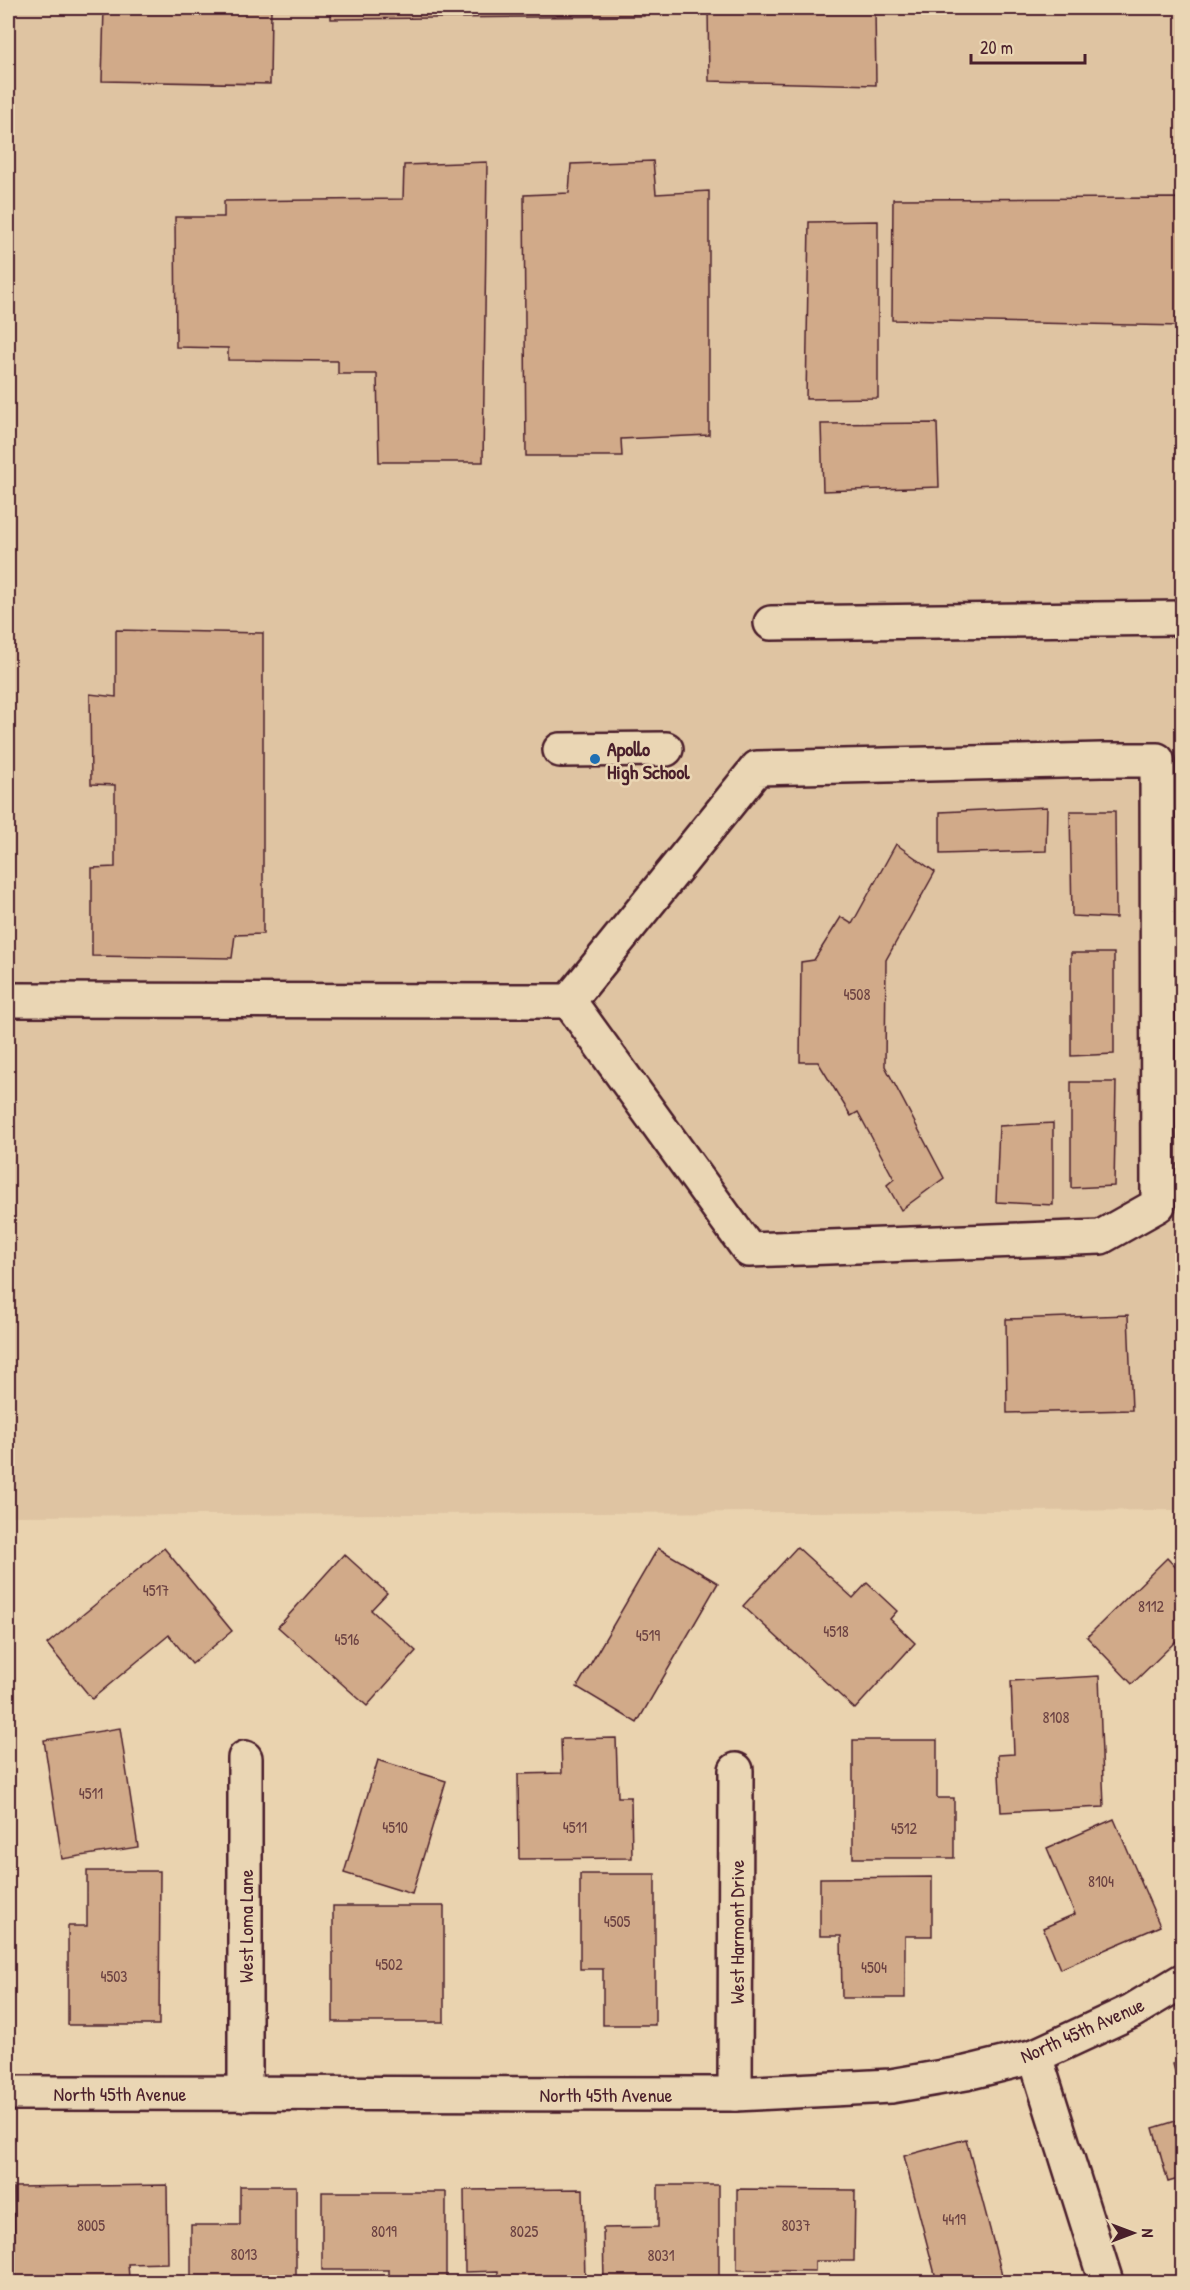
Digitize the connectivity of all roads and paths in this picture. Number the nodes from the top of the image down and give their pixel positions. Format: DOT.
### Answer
graph roads {
  1 [pos="1182,618"];
  2 [pos="771,623"];
  3 [pos="666,749"];
  4 [pos="560,750"];
  5 [pos="1170,760"];
  6 [pos="8,1000"];
  7 [pos="569,1001"];
  8 [pos="245,1758"];
  9 [pos="736,1770"];
  10 [pos="1182,1981"];
  11 [pos="1035,2056"];
  12 [pos="8,2093"];
  13 [pos="245,2094"];
  14 [pos="735,2094"];
  15 [pos="1106,2283"];
  1 -- 2 [label="street"];
  3 -- 4 [label="street"];
  5 -- 7 [label="street"];
  5 -- 7 [label="street"];
  6 -- 7 [label="street"];
  8 -- 13 [label="street, West Loma Lane"];
  9 -- 14 [label="street, West Harmont Drive"];
  10 -- 11 [label="street, North 45th Avenue"];
  11 -- 14 [label="street, North 45th Avenue"];
  11 -- 15 [label="street"];
  12 -- 13 [label="street, North 45th Avenue"];
  13 -- 14 [label="street, North 45th Avenue"];
}
